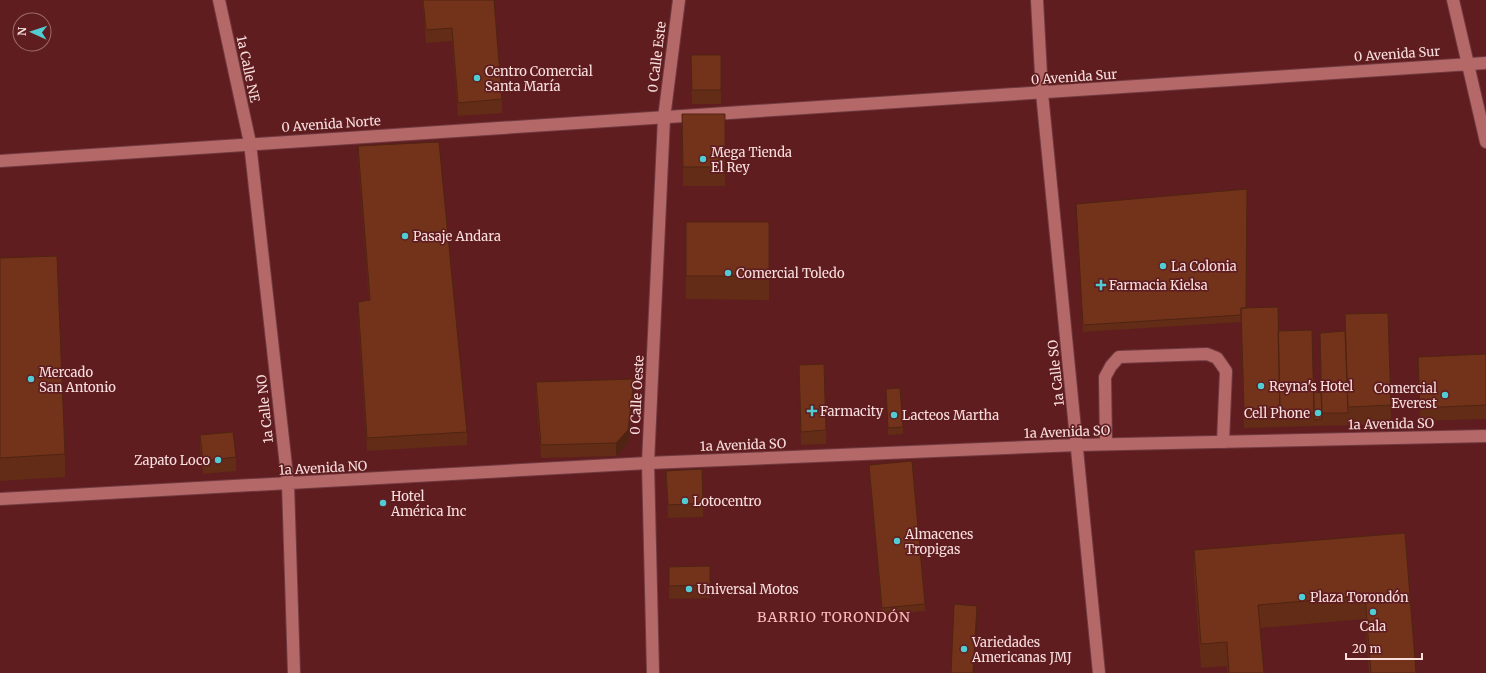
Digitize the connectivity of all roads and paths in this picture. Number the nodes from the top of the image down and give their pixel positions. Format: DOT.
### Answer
graph roads {
  1 [pos="219,0"];
  2 [pos="679,0"];
  3 [pos="1037,0"];
  4 [pos="1453,0"];
  5 [pos="1486,63"];
  6 [pos="1469,64"];
  7 [pos="1042,93"];
  8 [pos="664,118"];
  9 [pos="1486,142"];
  10 [pos="250,144"];
  11 [pos="0,161"];
  12 [pos="1486,436"];
  13 [pos="1223,442"];
  14 [pos="1106,444"];
  15 [pos="1077,445"];
  16 [pos="648,463"];
  17 [pos="288,484"];
  18 [pos="0,499"];
  19 [pos="294,673"];
  20 [pos="653,673"];
  21 [pos="1099,673"];
  1 -- 10 [label="street, 1a Calle NE"];
  2 -- 8 [label="street, 0 Calle Este"];
  3 -- 7 [label="street, 1a Calle SO"];
  4 -- 6 [label="street"];
  5 -- 6 [label="street, 0 Avenida Sur"];
  6 -- 7 [label="street, 0 Avenida Sur"];
  6 -- 9 [label="street"];
  7 -- 8 [label="street, 0 Avenida Sur"];
  7 -- 15 [label="street, 1a Calle SO"];
  8 -- 10 [label="street, 0 Avenida Norte"];
  8 -- 16 [label="street, 0 Calle Oeste"];
  10 -- 11 [label="street, 0 Avenida Norte"];
  10 -- 17 [label="street, 1a Calle NO"];
  12 -- 13 [label="street, 1a Avenida SO"];
  13 -- 14 [label="street, 1a Avenida SO"];
  13 -- 14 [label="street"];
  14 -- 15 [label="street, 1a Avenida SO"];
  15 -- 16 [label="street, 1a Avenida SO"];
  15 -- 21 [label="street, 1a Calle SO"];
  16 -- 17 [label="street, 1a Avenida NO"];
  16 -- 20 [label="street, 0 Calle Oeste"];
  17 -- 18 [label="street, 1a Avenida NO"];
  17 -- 19 [label="street, 1a Calle NO"];
}
